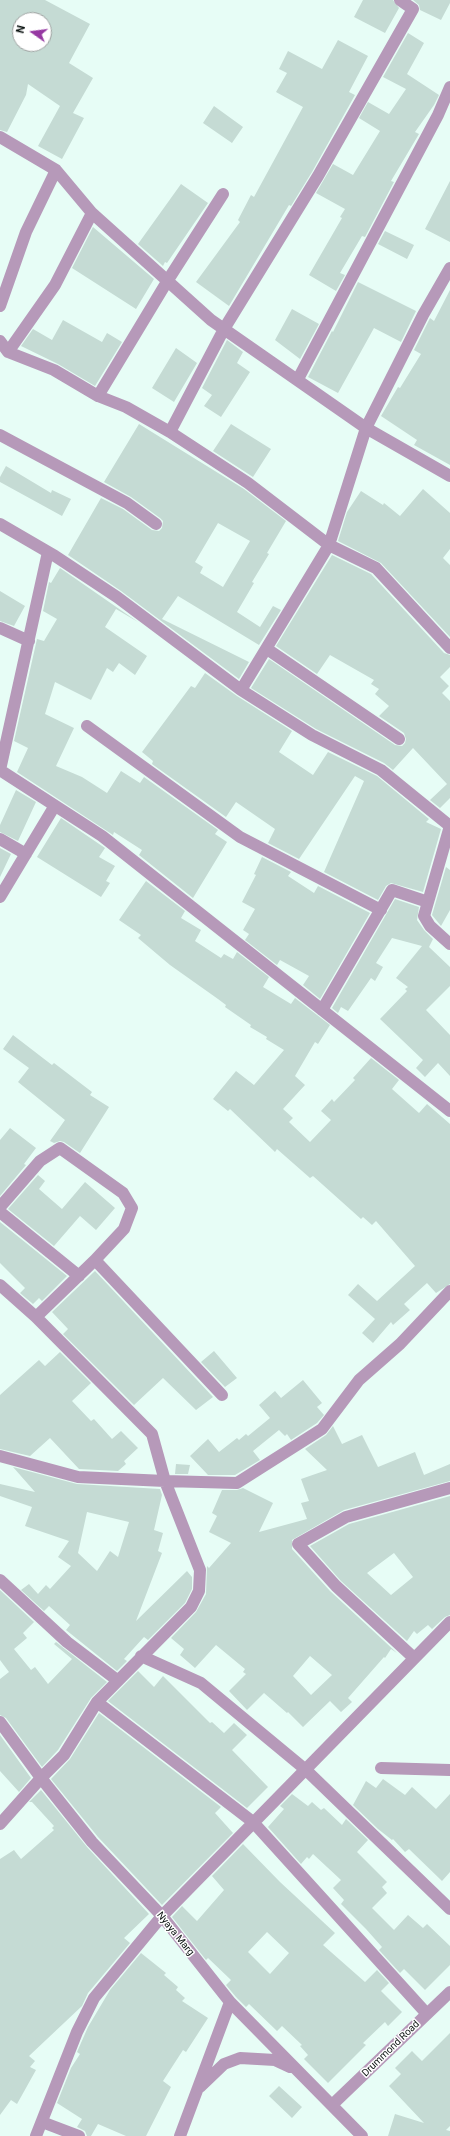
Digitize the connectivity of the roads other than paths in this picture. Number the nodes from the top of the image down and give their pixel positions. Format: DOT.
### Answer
graph roads {
  1 [pos="400,0"];
  2 [pos="450,87"];
  3 [pos="0,137"];
  4 [pos="56,170"];
  5 [pos="223,194"];
  6 [pos="92,213"];
  7 [pos="450,268"];
  8 [pos="168,280"];
  9 [pos="0,306"];
  10 [pos="224,329"];
  11 [pos="0,341"];
  12 [pos="8,352"];
  13 [pos="298,379"];
  14 [pos="98,396"];
  15 [pos="366,428"];
  16 [pos="170,432"];
  17 [pos="0,435"];
  18 [pos="450,476"];
  19 [pos="0,524"];
  20 [pos="156,524"];
  21 [pos="329,545"];
  22 [pos="48,552"];
  23 [pos="0,628"];
  24 [pos="29,641"];
  25 [pos="450,648"];
  26 [pos="267,649"];
  27 [pos="241,690"];
  28 [pos="87,726"];
  29 [pos="400,739"];
  30 [pos="54,806"];
  31 [pos="450,826"];
  32 [pos="0,839"];
  33 [pos="26,854"];
  34 [pos="0,897"];
  35 [pos="428,902"];
  36 [pos="381,910"];
  37 [pos="450,944"];
  38 [pos="322,1010"];
  39 [pos="450,1111"];
  40 [pos="0,1207"];
  41 [pos="0,1212"];
  42 [pos="95,1260"];
  43 [pos="79,1276"];
  44 [pos="0,1285"];
  45 [pos="450,1291"];
  46 [pos="36,1317"];
  47 [pos="222,1395"];
  48 [pos="0,1456"];
  49 [pos="165,1481"];
  50 [pos="450,1488"];
  51 [pos="0,1580"];
  52 [pos="450,1622"];
  53 [pos="141,1656"];
  54 [pos="414,1658"];
  55 [pos="117,1680"];
  56 [pos="97,1702"];
  57 [pos="0,1722"];
  58 [pos="381,1768"];
  59 [pos="306,1770"];
  60 [pos="450,1770"];
  61 [pos="41,1778"];
  62 [pos="253,1822"];
  63 [pos="0,1824"];
  64 [pos="450,1909"];
  65 [pos="162,1916"];
  66 [pos="450,1992"];
  67 [pos="230,2002"];
  68 [pos="427,2014"];
  69 [pos="296,2069"];
  70 [pos="197,2090"];
  71 [pos="332,2106"];
  72 [pos="42,2122"];
  73 [pos="36,2136"];
  74 [pos="79,2136"];
  75 [pos="180,2136"];
  76 [pos="362,2136"];
  1 -- 10 [label="street"];
  2 -- 13 [label="street"];
  3 -- 4 [label="street"];
  4 -- 6 [label="street"];
  4 -- 9 [label="street"];
  5 -- 8 [label="street"];
  6 -- 8 [label="street"];
  6 -- 12 [label="street"];
  7 -- 15 [label="street"];
  8 -- 10 [label="street"];
  8 -- 14 [label="street"];
  10 -- 13 [label="street"];
  10 -- 16 [label="street"];
  11 -- 12 [label="street"];
  12 -- 14 [label="street"];
  13 -- 15 [label="street"];
  14 -- 16 [label="street"];
  15 -- 18 [label="street"];
  15 -- 21 [label="street"];
  16 -- 21 [label="street"];
  17 -- 20 [label="street"];
  19 -- 22 [label="street"];
  21 -- 25 [label="street"];
  21 -- 26 [label="street"];
  22 -- 24 [label="street"];
  22 -- 27 [label="street"];
  23 -- 24 [label="street"];
  24 -- 30 [label="street"];
  26 -- 27 [label="street"];
  26 -- 29 [label="street"];
  27 -- 31 [label="street"];
  28 -- 36 [label="street"];
  30 -- 33 [label="street"];
  30 -- 38 [label="street"];
  31 -- 35 [label="street"];
  32 -- 33 [label="street"];
  33 -- 34 [label="street"];
  35 -- 36 [label="street"];
  35 -- 37 [label="street"];
  36 -- 38 [label="street"];
  38 -- 39 [label="street"];
  40 -- 42 [label="street"];
  41 -- 43 [label="street"];
  42 -- 43 [label="street"];
  42 -- 47 [label="street"];
  43 -- 46 [label="street"];
  44 -- 46 [label="street"];
  45 -- 49 [label="street"];
  46 -- 49 [label="street"];
  48 -- 49 [label="street"];
  49 -- 53 [label="street"];
  50 -- 54 [label="street"];
  51 -- 55 [label="street"];
  52 -- 54 [label="street"];
  53 -- 55 [label="street"];
  53 -- 59 [label="street"];
  54 -- 59 [label="street"];
  55 -- 56 [label="street"];
  56 -- 61 [label="street"];
  56 -- 62 [label="street"];
  57 -- 61 [label="street, Nyaya Marg"];
  58 -- 60 [label="street"];
  59 -- 62 [label="street"];
  59 -- 64 [label="street"];
  61 -- 63 [label="street"];
  61 -- 65 [label="street, Nyaya Marg"];
  62 -- 65 [label="street"];
  62 -- 68 [label="street"];
  65 -- 67 [label="street, Nyaya Marg"];
  65 -- 72 [label="street"];
  66 -- 68 [label="street, Drummond Road"];
  67 -- 69 [label="street, Nyaya Marg"];
  67 -- 70 [label="street"];
  68 -- 71 [label="street, Drummond Road"];
  69 -- 70 [label="street"];
  69 -- 71 [label="street, Nyaya Marg"];
  70 -- 75 [label="street"];
  71 -- 76 [label="street, Nyaya Marg"];
  72 -- 73 [label="street"];
  72 -- 74 [label="street"];
}
